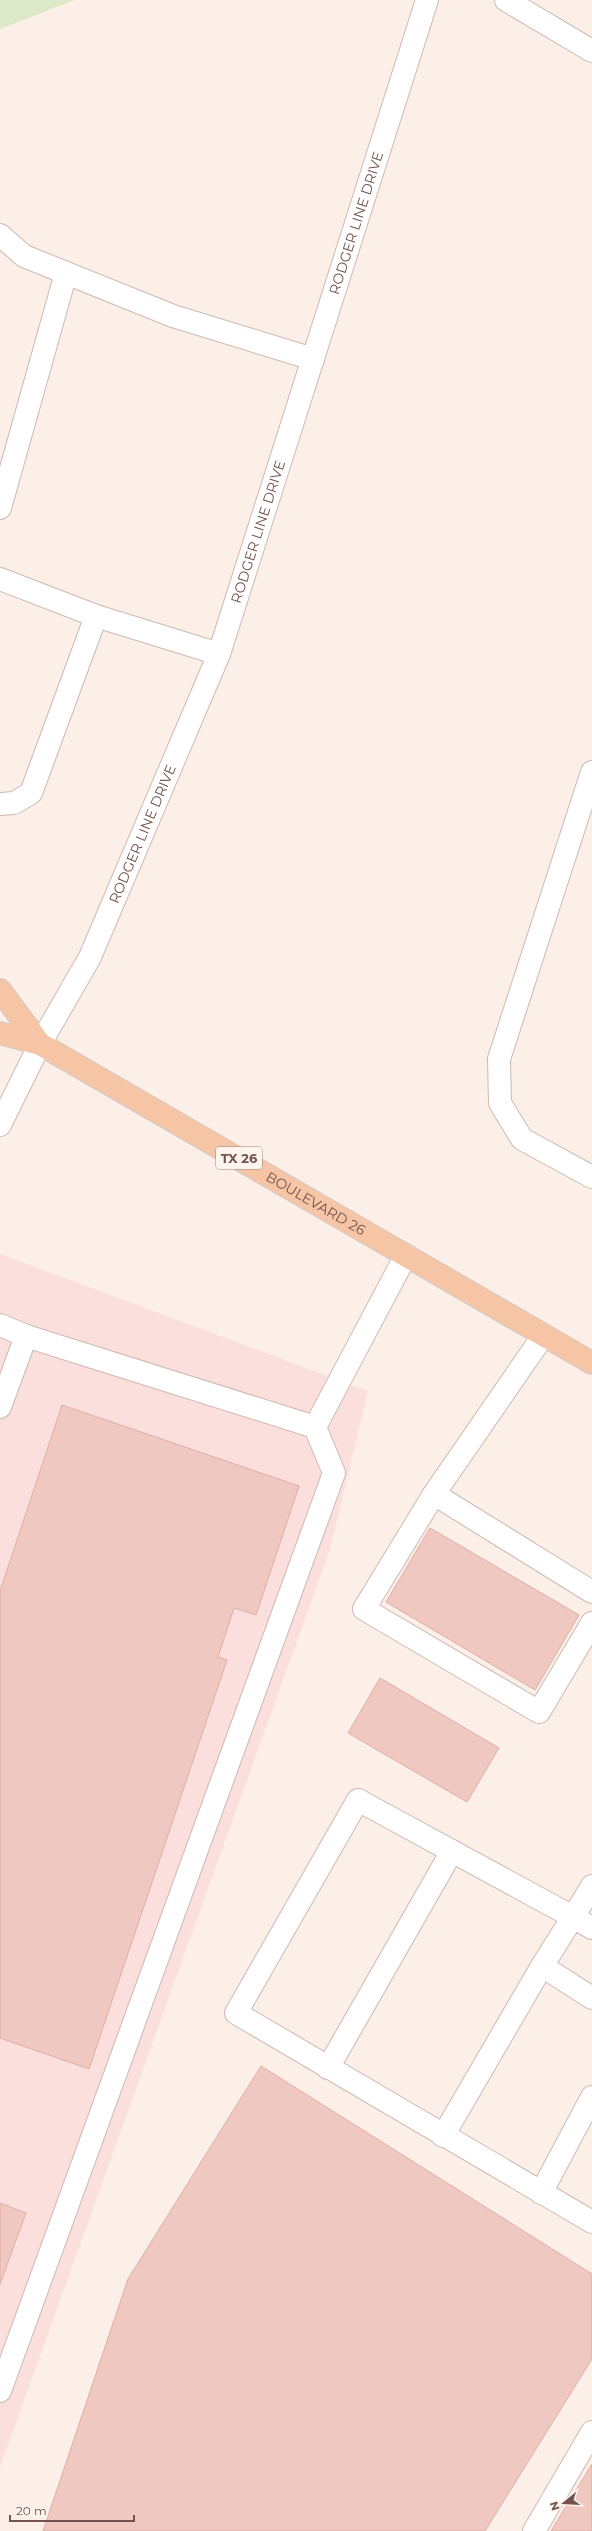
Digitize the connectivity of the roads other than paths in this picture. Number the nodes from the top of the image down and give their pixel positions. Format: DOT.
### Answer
graph roads {
  1 [pos="427,0"];
  2 [pos="506,0"];
  3 [pos="592,51"];
  4 [pos="0,235"];
  5 [pos="66,273"];
  6 [pos="313,359"];
  7 [pos="0,508"];
  8 [pos="0,579"];
  9 [pos="96,616"];
  10 [pos="219,654"];
  11 [pos="592,772"];
  12 [pos="0,804"];
  13 [pos="0,990"];
  14 [pos="0,1033"];
  15 [pos="40,1044"];
  16 [pos="0,1125"];
  17 [pos="592,1176"];
  18 [pos="406,1255"];
  19 [pos="0,1325"];
  20 [pos="26,1336"];
  21 [pos="543,1336"];
  22 [pos="592,1363"];
  23 [pos="0,1408"];
  24 [pos="315,1427"];
  25 [pos="434,1494"];
  26 [pos="592,1592"];
  27 [pos="592,1623"];
  28 [pos="452,1851"];
  29 [pos="592,1886"];
  30 [pos="573,1917"];
  31 [pos="592,1928"];
  32 [pos="542,1966"];
  33 [pos="592,1998"];
  34 [pos="328,2068"];
  35 [pos="592,2097"];
  36 [pos="443,2136"];
  37 [pos="541,2193"];
  38 [pos="592,2222"];
  39 [pos="0,2391"];
  40 [pos="592,2432"];
  41 [pos="534,2531"];
  1 -- 6 [label="street, RODGER LINE DRIVE"];
  2 -- 3 [label="street"];
  4 -- 5 [label="street"];
  5 -- 6 [label="street"];
  5 -- 7 [label="street"];
  6 -- 10 [label="street, RODGER LINE DRIVE"];
  8 -- 9 [label="street"];
  9 -- 10 [label="street"];
  9 -- 12 [label="street"];
  10 -- 15 [label="street, RODGER LINE DRIVE"];
  11 -- 17 [label="street"];
  13 -- 15 [label="main road, BOULEVARD 26 / TX 26"];
  14 -- 15 [label="main road, BOULEVARD 26 / TX 26"];
  15 -- 16 [label="street, RODGER LINE DRIVE"];
  15 -- 18 [label="main road, BOULEVARD 26 / TX 26"];
  18 -- 21 [label="main road, BOULEVARD 26 / TX 26"];
  18 -- 24 [label="street"];
  19 -- 20 [label="street"];
  20 -- 23 [label="street"];
  20 -- 24 [label="street"];
  21 -- 22 [label="main road, BOULEVARD 26 / TX 26"];
  21 -- 25 [label="street"];
  24 -- 39 [label="street"];
  25 -- 26 [label="street"];
  25 -- 27 [label="street"];
  28 -- 30 [label="street"];
  28 -- 34 [label="street"];
  28 -- 34 [label="street"];
  29 -- 30 [label="street"];
  30 -- 31 [label="street"];
  30 -- 32 [label="street"];
  32 -- 33 [label="street"];
  32 -- 36 [label="street"];
  34 -- 36 [label="street"];
  35 -- 37 [label="street"];
  36 -- 37 [label="street"];
  37 -- 38 [label="street"];
  40 -- 41 [label="street"];
}
